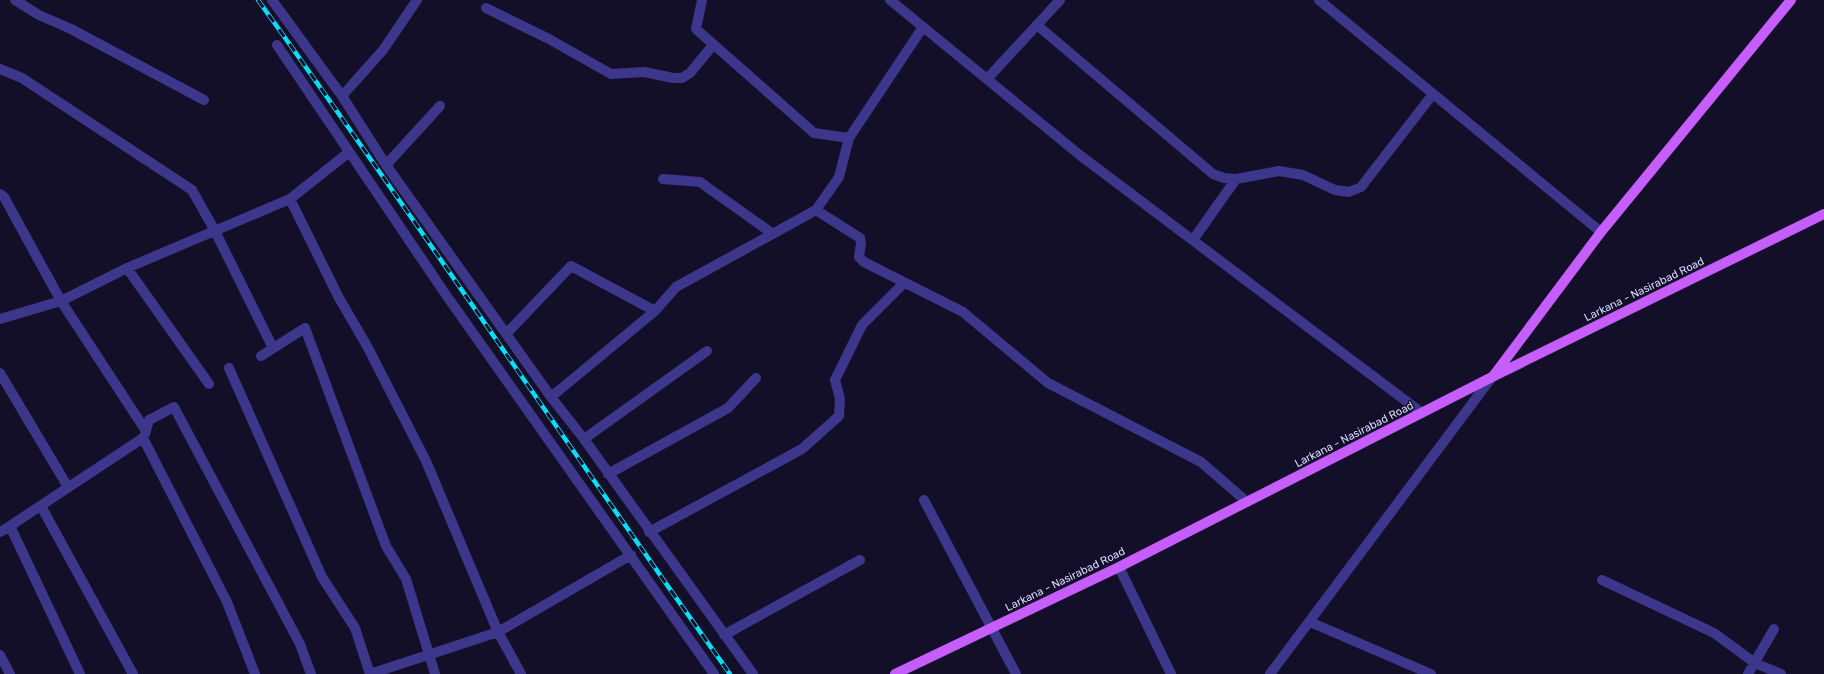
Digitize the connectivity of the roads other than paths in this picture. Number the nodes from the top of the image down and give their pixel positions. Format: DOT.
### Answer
graph roads {
  1 [pos="14,0"];
  2 [pos="272,0"];
  3 [pos="417,0"];
  4 [pos="702,0"];
  5 [pos="890,0"];
  6 [pos="1060,0"];
  7 [pos="1319,0"];
  8 [pos="1791,0"];
  9 [pos="486,8"];
  10 [pos="1037,25"];
  11 [pos="923,27"];
  12 [pos="277,45"];
  13 [pos="713,45"];
  14 [pos="0,69"];
  15 [pos="987,79"];
  16 [pos="1433,94"];
  17 [pos="342,96"];
  18 [pos="204,100"];
  19 [pos="440,106"];
  20 [pos="849,138"];
  21 [pos="348,153"];
  22 [pos="386,165"];
  23 [pos="663,179"];
  24 [pos="1236,179"];
  25 [pos="1,198"];
  26 [pos="290,199"];
  27 [pos="816,210"];
  28 [pos="1824,214"];
  29 [pos="215,231"];
  30 [pos="1601,232"];
  31 [pos="773,234"];
  32 [pos="1193,240"];
  33 [pos="127,268"];
  34 [pos="904,283"];
  35 [pos="61,301"];
  36 [pos="654,311"];
  37 [pos="0,319"];
  38 [pos="506,334"];
  39 [pos="273,348"];
  40 [pos="707,351"];
  41 [pos="261,356"];
  42 [pos="229,368"];
  43 [pos="0,373"];
  44 [pos="1492,377"];
  45 [pos="756,378"];
  46 [pos="209,384"];
  47 [pos="551,397"];
  48 [pos="1422,413"];
  49 [pos="145,434"];
  50 [pos="584,439"];
  51 [pos="608,474"];
  52 [pos="68,487"];
  53 [pos="924,500"];
  54 [pos="1247,502"];
  55 [pos="41,506"];
  56 [pos="10,526"];
  57 [pos="0,532"];
  58 [pos="649,532"];
  59 [pos="631,555"];
  60 [pos="860,560"];
  61 [pos="1119,567"];
  62 [pos="1602,580"];
  63 [pos="1310,622"];
  64 [pos="992,628"];
  65 [pos="1774,629"];
  66 [pos="498,632"];
  67 [pos="724,635"];
  68 [pos="0,655"];
  69 [pos="429,655"];
  70 [pos="1755,663"];
  71 [pos="10,674"];
  72 [pos="80,674"];
  73 [pos="133,674"];
  74 [pos="255,674"];
  75 [pos="311,674"];
  76 [pos="370,674"];
  77 [pos="435,674"];
  78 [pos="521,674"];
  79 [pos="714,674"];
  80 [pos="753,674"];
  81 [pos="895,674"];
  82 [pos="1016,674"];
  83 [pos="1171,674"];
  84 [pos="1270,674"];
  85 [pos="1431,674"];
  86 [pos="1748,674"];
  87 [pos="1781,674"];
  1 -- 18 [label="street"];
  2 -- 17 [label="street"];
  3 -- 17 [label="street"];
  4 -- 13 [label="street"];
  5 -- 11 [label="street"];
  6 -- 10 [label="street"];
  7 -- 16 [label="street"];
  8 -- 30 [label="main road"];
  9 -- 13 [label="street"];
  10 -- 15 [label="street"];
  10 -- 24 [label="street"];
  11 -- 15 [label="street"];
  11 -- 20 [label="street"];
  12 -- 21 [label="street"];
  13 -- 20 [label="street"];
  14 -- 29 [label="street"];
  15 -- 32 [label="street"];
  16 -- 24 [label="street"];
  16 -- 30 [label="street"];
  17 -- 22 [label="street"];
  19 -- 22 [label="street"];
  20 -- 27 [label="street"];
  21 -- 26 [label="street"];
  21 -- 59 [label="street"];
  22 -- 38 [label="street"];
  23 -- 31 [label="street"];
  24 -- 32 [label="street"];
  25 -- 35 [label="street"];
  26 -- 29 [label="street"];
  26 -- 66 [label="street"];
  27 -- 31 [label="street"];
  27 -- 34 [label="street"];
  28 -- 44 [label="main road, Larkana - Nasirabad Road"];
  29 -- 33 [label="street"];
  29 -- 39 [label="street"];
  30 -- 44 [label="main road"];
  31 -- 36 [label="street"];
  32 -- 48 [label="street"];
  33 -- 35 [label="street"];
  33 -- 46 [label="street"];
  34 -- 54 [label="street"];
  34 -- 58 [label="street"];
  35 -- 37 [label="street"];
  35 -- 49 [label="street"];
  36 -- 38 [label="street"];
  36 -- 47 [label="street"];
  38 -- 47 [label="street"];
  39 -- 41 [label="street"];
  39 -- 69 [label="street"];
  40 -- 50 [label="street"];
  42 -- 76 [label="street"];
  43 -- 52 [label="street"];
  44 -- 48 [label="main road, Larkana - Nasirabad Road"];
  44 -- 63 [label="street"];
  45 -- 51 [label="street"];
  47 -- 50 [label="street"];
  48 -- 54 [label="main road, Larkana - Nasirabad Road"];
  49 -- 52 [label="street"];
  49 -- 74 [label="street"];
  49 -- 75 [label="street"];
  50 -- 51 [label="street"];
  51 -- 58 [label="street"];
  52 -- 55 [label="street"];
  53 -- 64 [label="street"];
  54 -- 61 [label="main road, Larkana - Nasirabad Road"];
  55 -- 56 [label="street"];
  55 -- 73 [label="street"];
  56 -- 57 [label="street"];
  56 -- 72 [label="street"];
  58 -- 67 [label="street"];
  59 -- 66 [label="street"];
  59 -- 79 [label="street"];
  60 -- 67 [label="street"];
  61 -- 64 [label="main road, Larkana - Nasirabad Road"];
  61 -- 83 [label="street"];
  62 -- 70 [label="street"];
  63 -- 84 [label="street"];
  63 -- 85 [label="street"];
  64 -- 81 [label="main road, Larkana - Nasirabad Road"];
  64 -- 82 [label="street"];
  65 -- 70 [label="street"];
  66 -- 69 [label="street"];
  66 -- 78 [label="street"];
  67 -- 80 [label="street"];
  68 -- 71 [label="street"];
  69 -- 76 [label="street"];
  69 -- 77 [label="street"];
  70 -- 86 [label="street"];
  70 -- 87 [label="street"];
}
